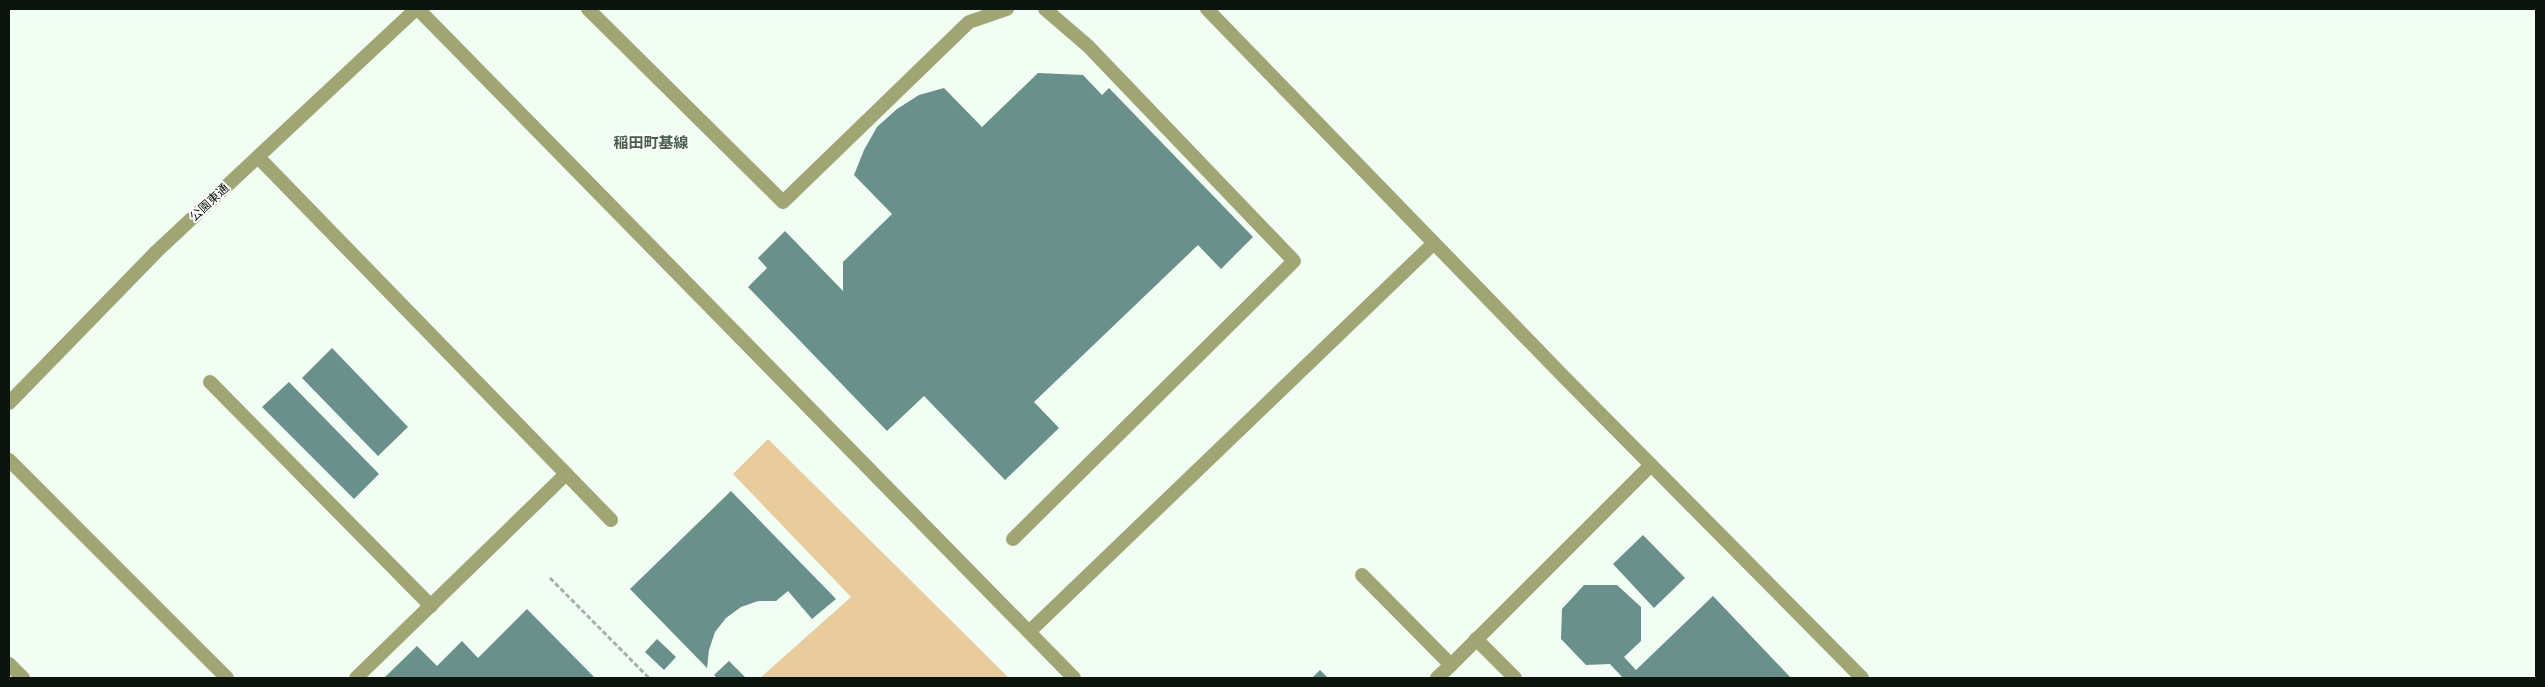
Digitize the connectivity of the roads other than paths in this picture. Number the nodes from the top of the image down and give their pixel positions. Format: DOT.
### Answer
graph roads {
  1 [pos="417,9"];
  2 [pos="588,9"];
  3 [pos="1004,9"];
  4 [pos="1046,9"];
  5 [pos="1207,9"];
  6 [pos="258,157"];
  7 [pos="1434,243"];
  8 [pos="210,382"];
  9 [pos="9,403"];
  10 [pos="9,460"];
  11 [pos="1651,466"];
  12 [pos="566,474"];
  13 [pos="611,520"];
  14 [pos="1013,539"];
  15 [pos="1362,575"];
  16 [pos="431,606"];
  17 [pos="1029,632"];
  18 [pos="1476,639"];
  19 [pos="9,664"];
  20 [pos="1450,665"];
  21 [pos="23,678"];
  22 [pos="227,678"];
  23 [pos="356,678"];
  24 [pos="1074,678"];
  25 [pos="1437,678"];
  26 [pos="1515,678"];
  27 [pos="1862,678"];
  1 -- 6 [label="street, 公園東通"];
  1 -- 17 [label="street"];
  2 -- 3 [label="street"];
  4 -- 14 [label="street"];
  5 -- 7 [label="street"];
  6 -- 9 [label="street, 公園東通"];
  6 -- 12 [label="street"];
  7 -- 11 [label="street"];
  7 -- 17 [label="street"];
  8 -- 16 [label="street"];
  10 -- 22 [label="street"];
  11 -- 18 [label="street"];
  11 -- 27 [label="street"];
  12 -- 13 [label="street"];
  12 -- 16 [label="street"];
  15 -- 20 [label="street"];
  16 -- 23 [label="street"];
  17 -- 24 [label="street"];
  18 -- 20 [label="street"];
  18 -- 26 [label="street"];
  19 -- 21 [label="street"];
  20 -- 25 [label="street"];
}
